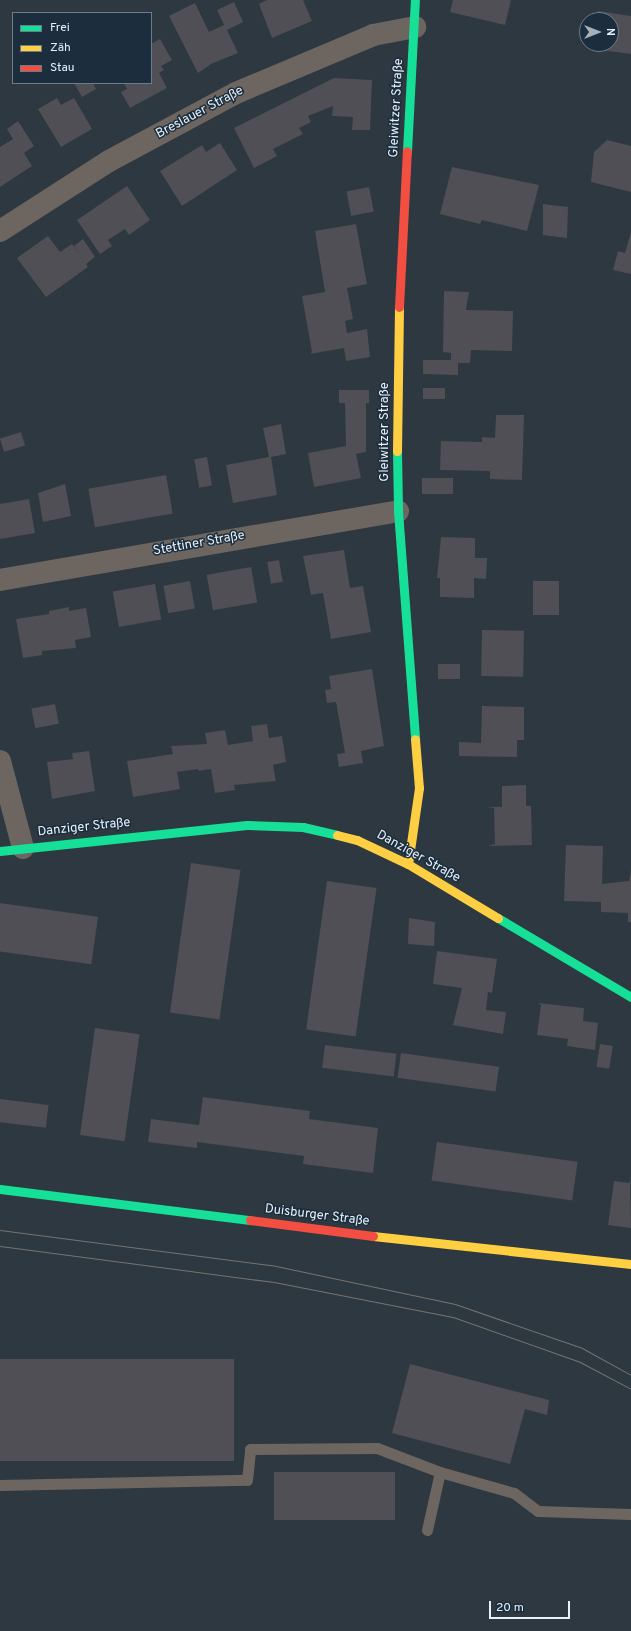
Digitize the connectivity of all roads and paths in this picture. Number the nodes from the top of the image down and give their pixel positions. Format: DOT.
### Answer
graph roads {
  1 [pos="415,0"];
  2 [pos="415,27"];
  3 [pos="0,231"];
  4 [pos="398,511"];
  5 [pos="0,580"];
  6 [pos="0,761"];
  7 [pos="23,848"];
  8 [pos="0,851"];
  9 [pos="408,864"];
  10 [pos="631,996"];
  11 [pos="0,1189"];
  12 [pos="631,1264"];
  13 [pos="440,1472"];
  14 [pos="0,1485"];
  15 [pos="631,1514"];
  16 [pos="427,1530"];
  1 -- 2 [label="street, Gleiwitzer Straße"];
  2 -- 3 [label="street, Breslauer Straße"];
  2 -- 4 [label="street, Gleiwitzer Straße"];
  4 -- 5 [label="street, Stettiner Straße"];
  4 -- 9 [label="street, Gleiwitzer Straße"];
  6 -- 7 [label="street"];
  7 -- 8 [label="street, Danziger Straße"];
  7 -- 9 [label="street, Danziger Straße"];
  9 -- 10 [label="street, Danziger Straße"];
  11 -- 12 [label="street, Duisburger Straße"];
  13 -- 14 [label="lane"];
  13 -- 15 [label="lane"];
  13 -- 16 [label="lane"];
}
